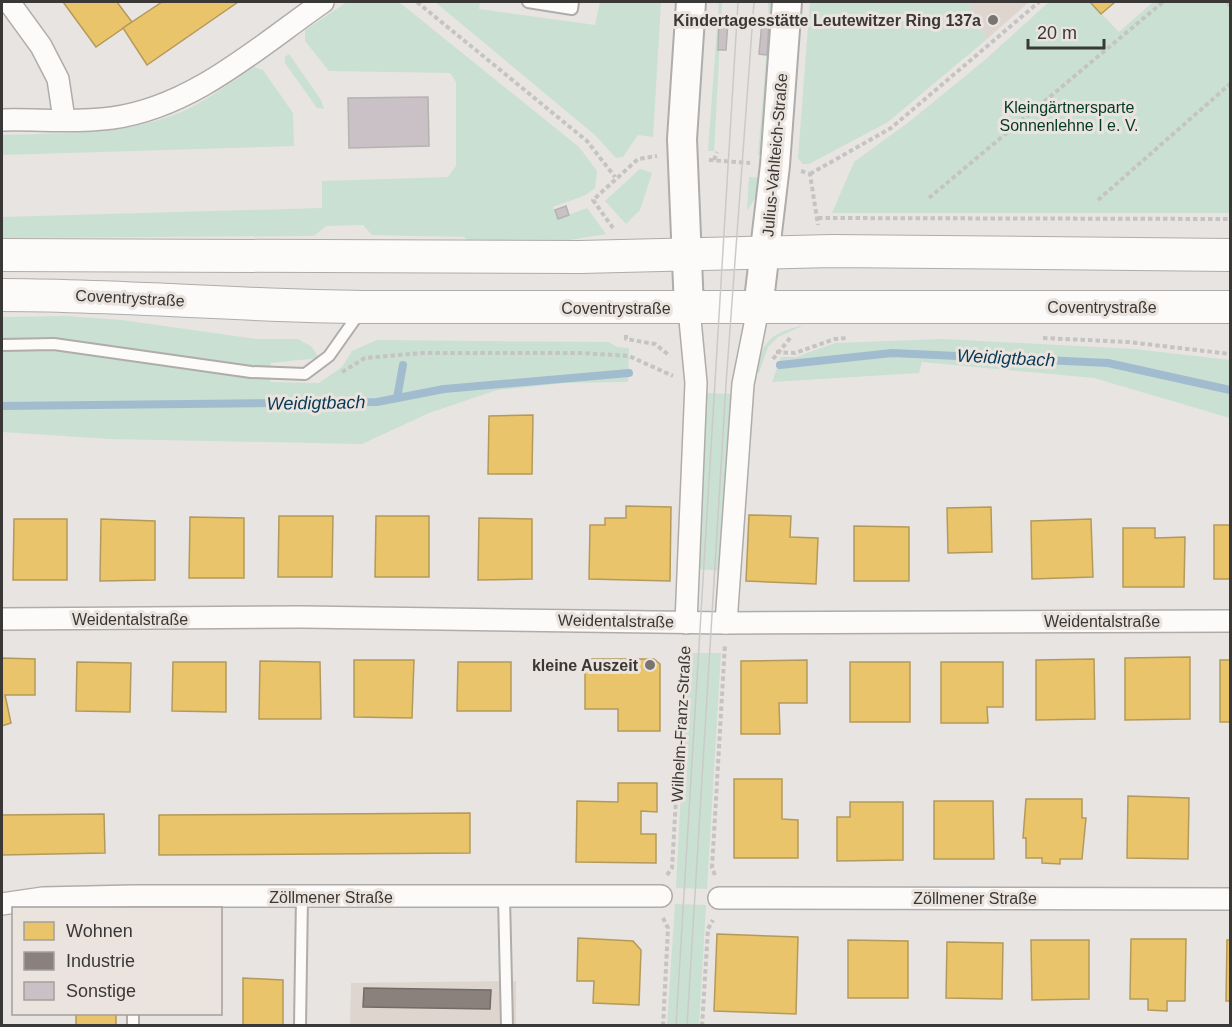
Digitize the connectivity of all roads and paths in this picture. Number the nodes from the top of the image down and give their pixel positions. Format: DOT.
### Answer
graph roads {
  1 [pos="9,2"];
  2 [pos="323,2"];
  3 [pos="417,2"];
  4 [pos="528,2"];
  5 [pos="573,2"];
  6 [pos="691,2"];
  7 [pos="787,2"];
  8 [pos="1039,2"];
  9 [pos="1163,2"];
  10 [pos="1228,2"];
  11 [pos="1230,6"];
  12 [pos="1230,84"];
  13 [pos="64,119"];
  14 [pos="2,120"];
  15 [pos="717,152"];
  16 [pos="682,158"];
  17 [pos="714,160"];
  18 [pos="776,165"];
  19 [pos="810,174"];
  20 [pos="615,177"];
  21 [pos="929,198"];
  22 [pos="1098,200"];
  23 [pos="1230,219"];
  24 [pos="616,232"];
  25 [pos="767,252"];
  26 [pos="687,253"];
  27 [pos="2,255"];
  28 [pos="1230,255"];
  29 [pos="2,295"];
  30 [pos="363,307"];
  31 [pos="1230,307"];
  32 [pos="689,309"];
  33 [pos="758,309"];
  34 [pos="856,338"];
  35 [pos="1036,338"];
  36 [pos="626,339"];
  37 [pos="2,345"];
  38 [pos="776,352"];
  39 [pos="1230,354"];
  40 [pos="673,358"];
  41 [pos="338,374"];
  42 [pos="677,378"];
  43 [pos="2,619"];
  44 [pos="1230,621"];
  45 [pos="686,622"];
  46 [pos="726,623"];
  47 [pos="661,896"];
  48 [pos="302,897"];
  49 [pos="504,897"];
  50 [pos="719,898"];
  51 [pos="1230,898"];
  52 [pos="133,902"];
  53 [pos="2,904"];
  54 [pos="300,1026"];
  55 [pos="507,1026"];
  56 [pos="663,1026"];
  57 [pos="702,1026"];
  1 -- 13 [label="street"];
  2 -- 13 [label="street"];
  3 -- 20 [label="path"];
  4 -- 5 [label="lane"];
  6 -- 16 [label="main road"];
  7 -- 18 [label="main road, Julius-Vahlteich-Straße"];
  8 -- 19 [label="path"];
  9 -- 21 [label="path"];
  10 -- 11 [label="path"];
  12 -- 22 [label="path"];
  13 -- 14 [label="street"];
  15 -- 17 [label="path"];
  16 -- 17 [label="path"];
  16 -- 20 [label="path"];
  16 -- 26 [label="main road"];
  17 -- 18 [label="path"];
  18 -- 19 [label="path"];
  18 -- 25 [label="main road, Julius-Vahlteich-Straße"];
  19 -- 23 [label="path"];
  20 -- 24 [label="path"];
  25 -- 26 [label="main road"];
  25 -- 28 [label="main road"];
  25 -- 33 [label="main road, Julius-Vahlteich-Straße"];
  26 -- 27 [label="main road"];
  26 -- 32 [label="main road"];
  29 -- 30 [label="main road, Coventrystraße"];
  30 -- 32 [label="main road, Coventrystraße"];
  30 -- 37 [label="lane"];
  31 -- 33 [label="main road, Coventrystraße"];
  32 -- 33 [label="main road, Coventrystraße"];
  32 -- 45 [label="street, Wilhelm-Franz-Straße"];
  33 -- 46 [label="street"];
  34 -- 38 [label="path"];
  35 -- 39 [label="path"];
  36 -- 40 [label="path"];
  41 -- 42 [label="path"];
  43 -- 45 [label="street, Weidentalstraße"];
  44 -- 46 [label="street, Weidentalstraße"];
  45 -- 46 [label="street, Weidentalstraße"];
  45 -- 47 [label="path, Wilhelm-Franz-Straße"];
  46 -- 50 [label="path"];
  47 -- 49 [label="street, Zöllmener Straße"];
  47 -- 56 [label="path"];
  48 -- 49 [label="street, Zöllmener Straße"];
  48 -- 52 [label="street, Zöllmener Straße"];
  48 -- 54 [label="lane"];
  49 -- 55 [label="lane"];
  50 -- 51 [label="street, Zöllmener Straße"];
  50 -- 57 [label="path"];
  52 -- 53 [label="street, Zöllmener Straße"];
}
